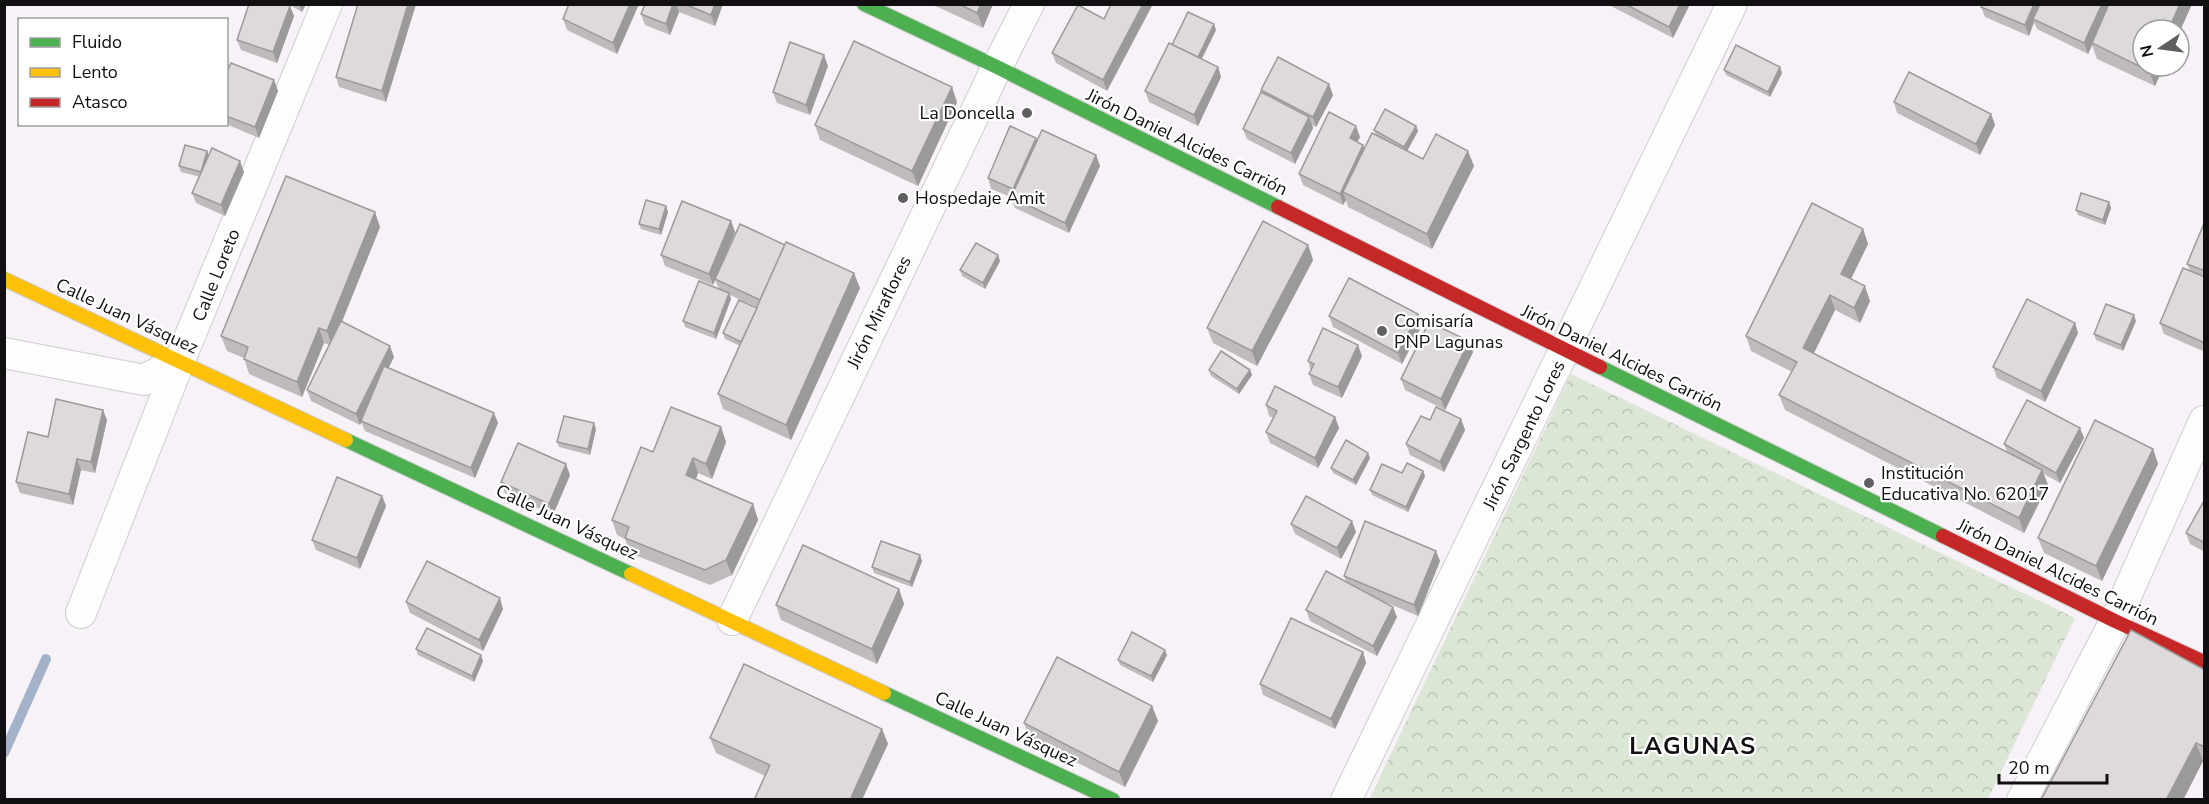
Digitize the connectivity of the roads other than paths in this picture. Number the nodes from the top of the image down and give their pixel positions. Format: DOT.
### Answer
graph roads {
  1 [pos="327,4"];
  2 [pos="864,4"];
  3 [pos="1029,4"];
  4 [pos="1732,4"];
  5 [pos="996,67"];
  6 [pos="4,279"];
  7 [pos="1565,351"];
  8 [pos="4,354"];
  9 [pos="180,360"];
  10 [pos="2205,421"];
  11 [pos="81,613"];
  12 [pos="732,620"];
  13 [pos="2115,621"];
  14 [pos="2205,662"];
  15 [pos="1113,800"];
  16 [pos="1346,800"];
  17 [pos="2022,800"];
  1 -- 9 [label="street, Calle Loreto"];
  2 -- 5 [label="street, Jirón Daniel Alcides Carrión"];
  3 -- 5 [label="street, Jirón Miraflores"];
  4 -- 7 [label="street, Jirón Sargento Lores"];
  5 -- 7 [label="street, Jirón Daniel Alcides Carrión"];
  5 -- 12 [label="street, Jirón Miraflores"];
  6 -- 9 [label="street, Calle Juan Vásquez"];
  7 -- 13 [label="street, Jirón Daniel Alcides Carrión"];
  7 -- 16 [label="street, Jirón Sargento Lores"];
  8 -- 9 [label="street"];
  9 -- 11 [label="street, Calle Loreto"];
  9 -- 12 [label="street, Calle Juan Vásquez"];
  10 -- 13 [label="street"];
  12 -- 15 [label="street, Calle Juan Vásquez"];
  13 -- 14 [label="street, Jirón Daniel Alcides Carrión"];
  13 -- 17 [label="street"];
}
